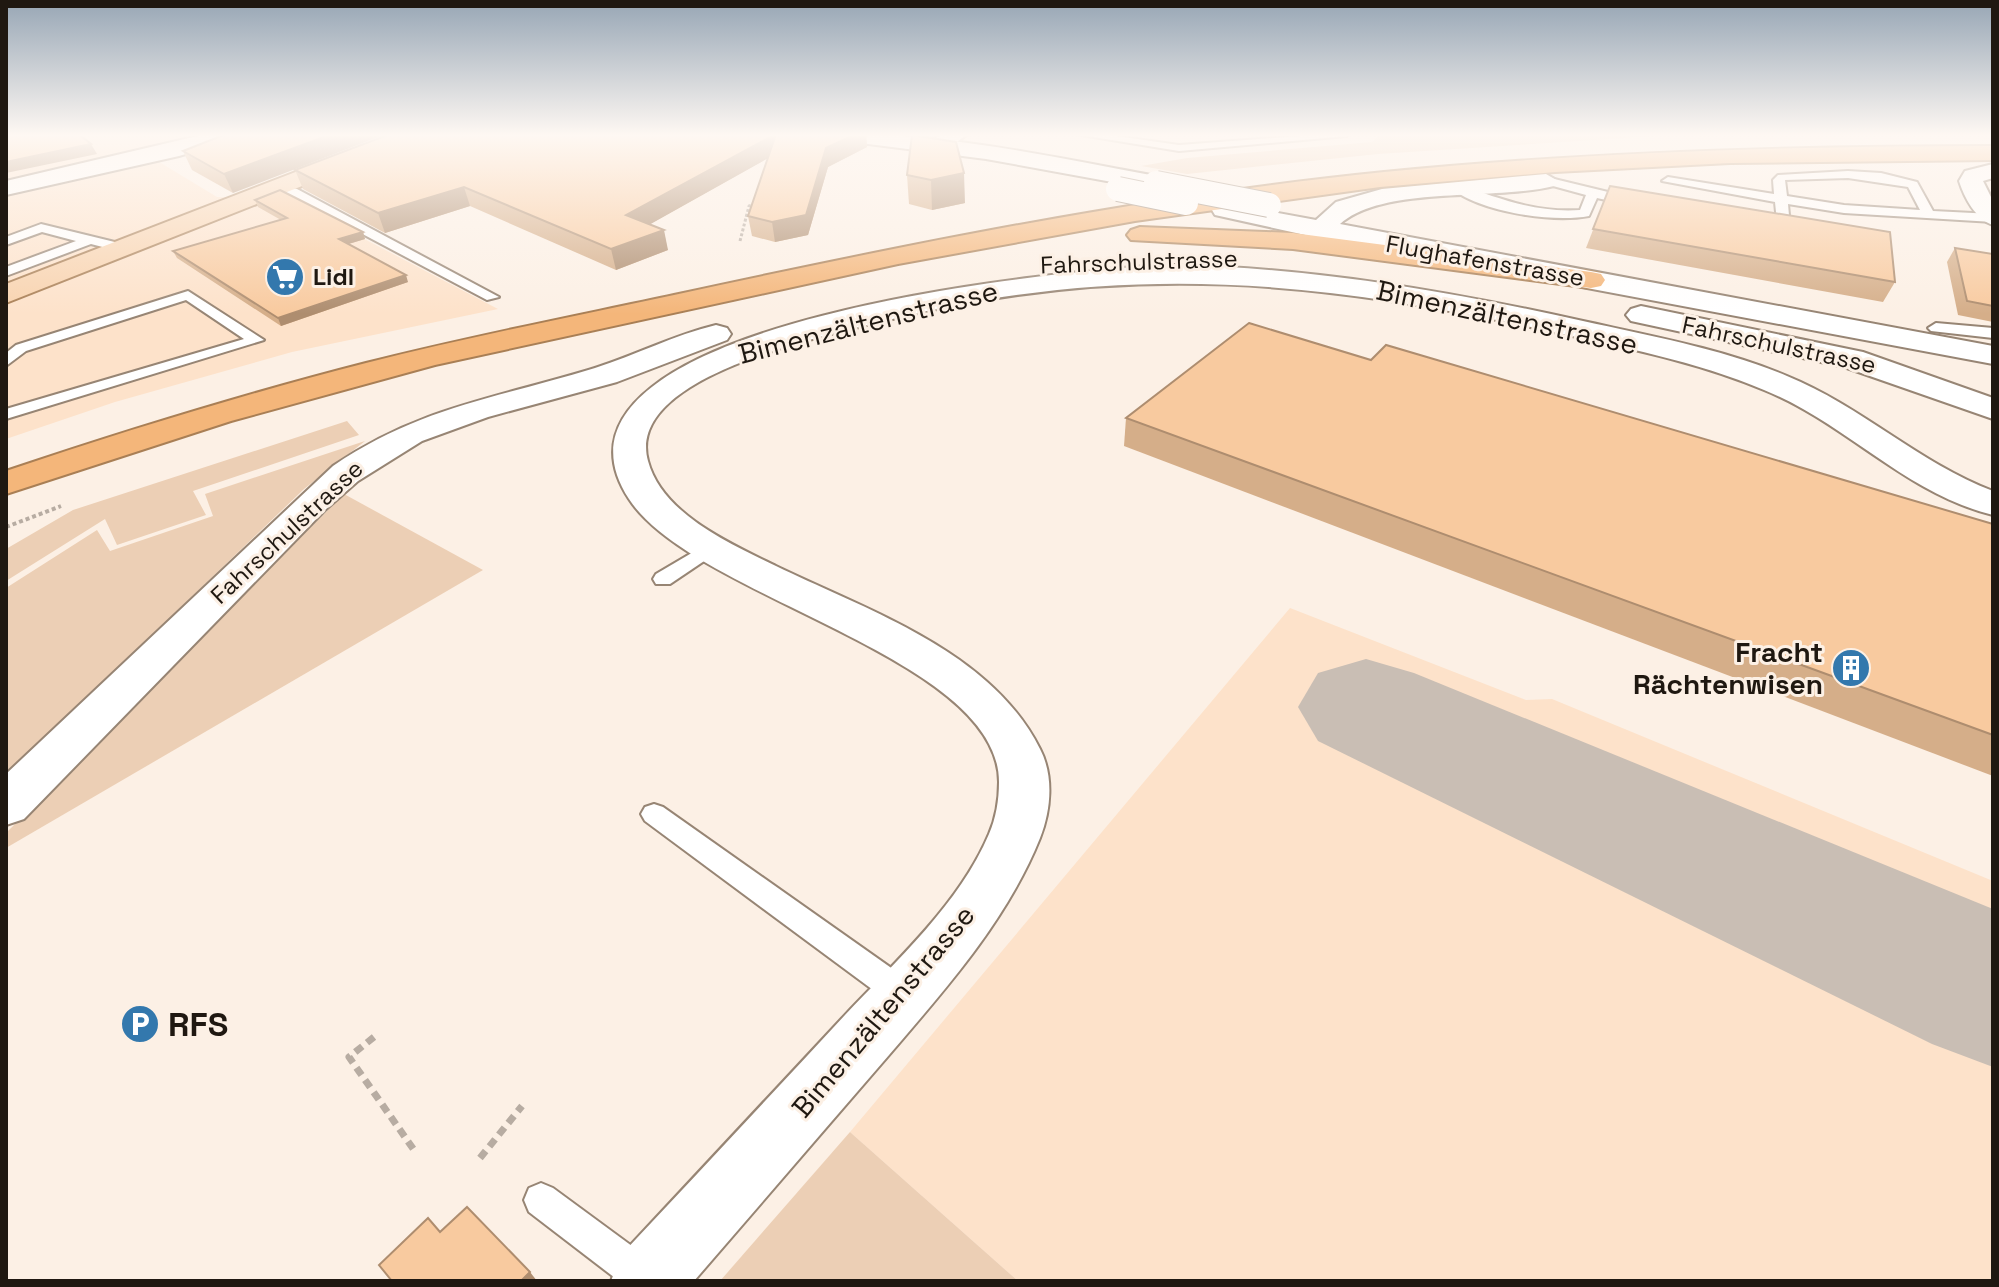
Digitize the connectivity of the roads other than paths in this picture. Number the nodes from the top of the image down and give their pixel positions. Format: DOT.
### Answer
graph roads {
  1 [pos="256,194"];
  2 [pos="297,194"];
  3 [pos="1144,194"];
  4 [pos="1160,194"];
  5 [pos="1213,194"];
  6 [pos="1266,194"];
  7 [pos="1415,194"];
  8 [pos="1472,194"];
  9 [pos="1593,194"];
  10 [pos="1598,194"];
  11 [pos="1750,194"];
  12 [pos="1780,194"];
  13 [pos="1918,194"];
  14 [pos="1975,194"];
  15 [pos="1781,199"];
  16 [pos="1649,205"];
  17 [pos="1927,211"];
  18 [pos="1993,217"];
  19 [pos="1752,222"];
  20 [pos="18,223"];
  21 [pos="1325,223"];
  22 [pos="41,228"];
  23 [pos="90,240"];
  24 [pos="6,241"];
  25 [pos="122,248"];
  26 [pos="6,272"];
  27 [pos="1591,280"];
  28 [pos="6,294"];
  29 [pos="492,297"];
  30 [pos="1993,336"];
  31 [pos="14,350"];
  32 [pos="1993,355"];
  33 [pos="6,361"];
  34 [pos="278,397"];
  35 [pos="1993,409"];
  36 [pos="6,414"];
  37 [pos="6,456"];
  38 [pos="6,483"];
  39 [pos="1993,504"];
  40 [pos="712,547"];
  41 [pos="663,579"];
  42 [pos="6,805"];
  43 [pos="654,814"];
  44 [pos="903,994"];
  45 [pos="541,1200"];
  46 [pos="647,1280"];
  1 -- 25 [label="main road"];
  2 -- 29 [label="lane"];
  3 -- 21 [label="street, Flughafenstrasse, bridge"];
  4 -- 37 [label="highway"];
  5 -- 21 [label="street, Flughafenstrasse, bridge"];
  6 -- 34 [label="highway"];
  7 -- 21 [label="street"];
  8 -- 9 [label="lane"];
  10 -- 16 [label="lane"];
  11 -- 15 [label="lane"];
  12 -- 15 [label="lane"];
  13 -- 17 [label="lane"];
  14 -- 18 [label="street"];
  15 -- 17 [label="lane"];
  15 -- 19 [label="lane"];
  17 -- 18 [label="lane"];
  20 -- 22 [label="lane"];
  21 -- 27 [label="street, Flughafenstrasse"];
  21 -- 30 [label="street, Flughafenstrasse"];
  22 -- 23 [label="lane"];
  22 -- 24 [label="lane"];
  23 -- 25 [label="lane"];
  23 -- 26 [label="lane"];
  25 -- 28 [label="main road"];
  27 -- 32 [label="street, Flughafenstrasse"];
  27 -- 34 [label="highway"];
  31 -- 33 [label="lane"];
  31 -- 36 [label="lane"];
  34 -- 38 [label="highway"];
  35 -- 42 [label="street, Fahrschulstrasse"];
  39 -- 40 [label="street, Bimenzältenstrasse"];
  40 -- 41 [label="lane"];
  40 -- 44 [label="street, Bimenzältenstrasse"];
  43 -- 44 [label="lane"];
  44 -- 46 [label="street, Bimenzältenstrasse"];
  45 -- 46 [label="lane"];
}
